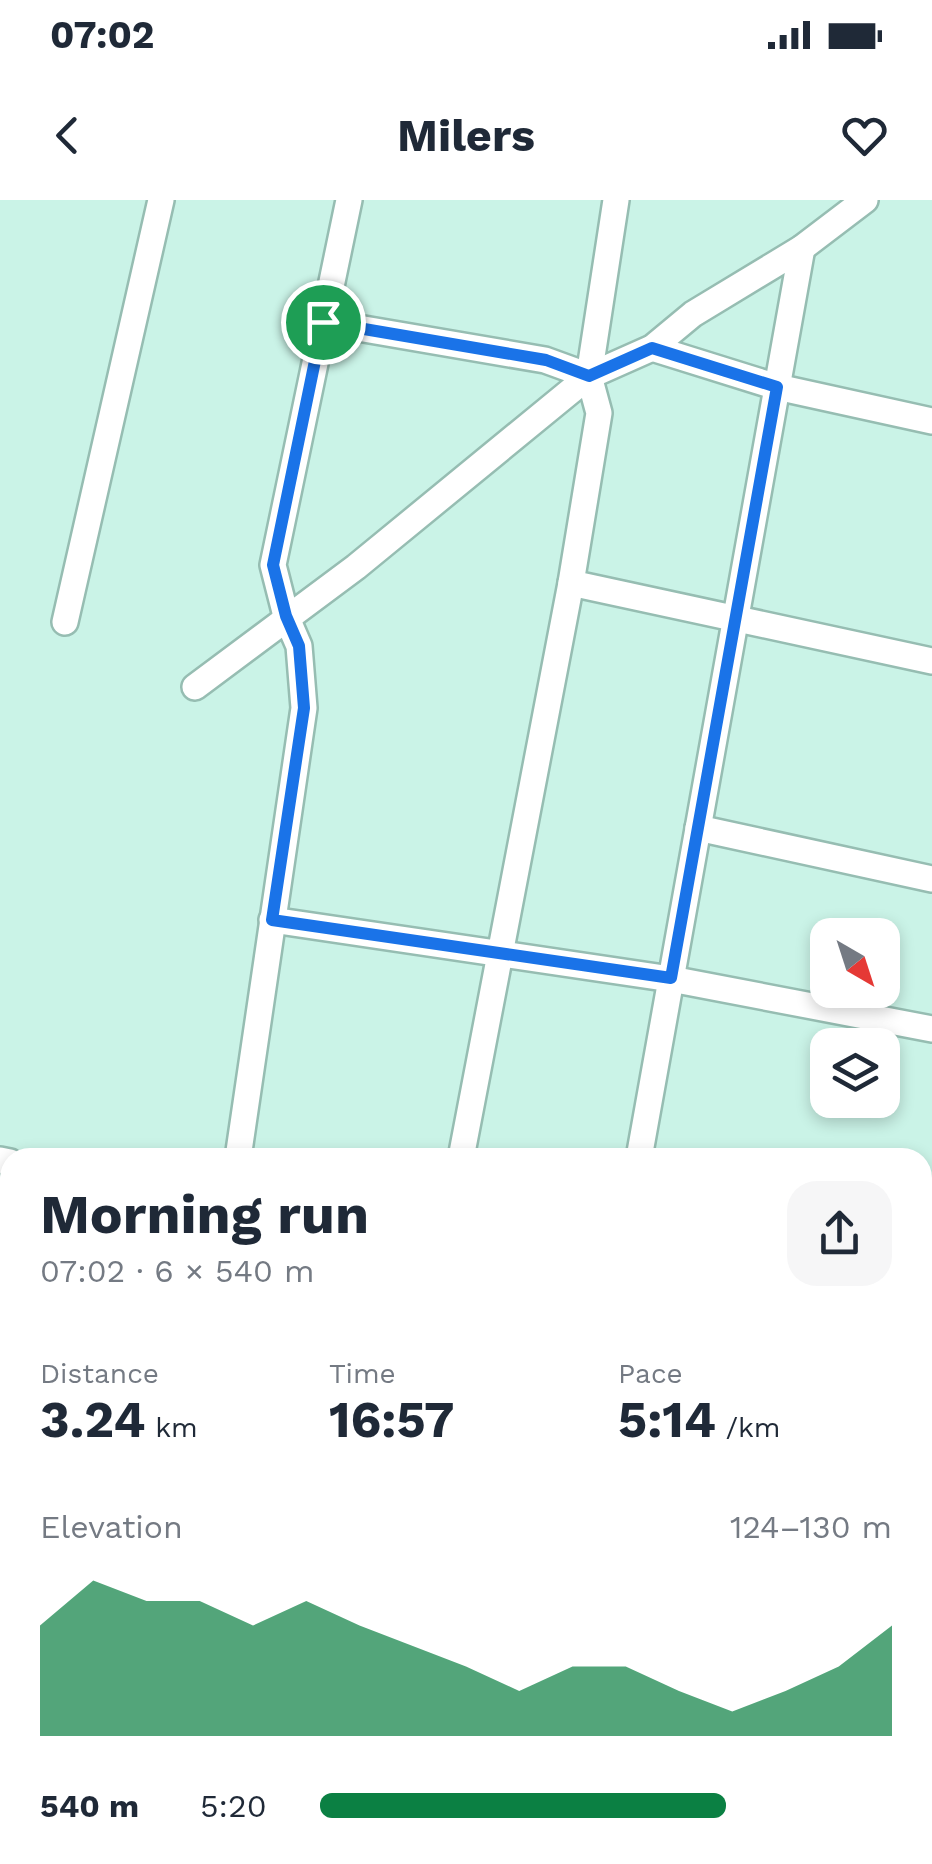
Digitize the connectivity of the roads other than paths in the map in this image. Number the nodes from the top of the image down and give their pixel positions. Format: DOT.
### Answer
graph roads {
  1 [pos="161,200"];
  2 [pos="349,200"];
  3 [pos="616,200"];
  4 [pos="865,200"];
  5 [pos="802,248"];
  6 [pos="323,322"];
  7 [pos="652,348"];
  8 [pos="589,376"];
  9 [pos="777,387"];
  10 [pos="932,421"];
  11 [pos="571,584"];
  12 [pos="286,616"];
  13 [pos="736,616"];
  14 [pos="66,622"];
  15 [pos="932,661"];
  16 [pos="195,687"];
  17 [pos="698,828"];
  18 [pos="932,879"];
  19 [pos="272,920"];
  20 [pos="496,956"];
  21 [pos="671,978"];
  22 [pos="932,1029"];
  23 [pos="239,1148"];
  24 [pos="462,1148"];
  25 [pos="641,1148"];
  1 -- 14 [label="street"];
  2 -- 6 [label="street"];
  3 -- 8 [label="street"];
  4 -- 5 [label="street"];
  5 -- 7 [label="street"];
  5 -- 9 [label="street"];
  6 -- 8 [label="street"];
  6 -- 12 [label="street"];
  7 -- 8 [label="street"];
  7 -- 9 [label="street"];
  8 -- 11 [label="street"];
  8 -- 12 [label="street"];
  9 -- 10 [label="street"];
  9 -- 13 [label="street"];
  11 -- 13 [label="street"];
  11 -- 20 [label="street"];
  12 -- 16 [label="street"];
  12 -- 19 [label="street"];
  13 -- 15 [label="street"];
  13 -- 17 [label="street"];
  17 -- 18 [label="street"];
  17 -- 21 [label="street"];
  19 -- 20 [label="street"];
  19 -- 23 [label="street"];
  20 -- 21 [label="street"];
  20 -- 24 [label="street"];
  21 -- 22 [label="street"];
  21 -- 25 [label="street"];
}
